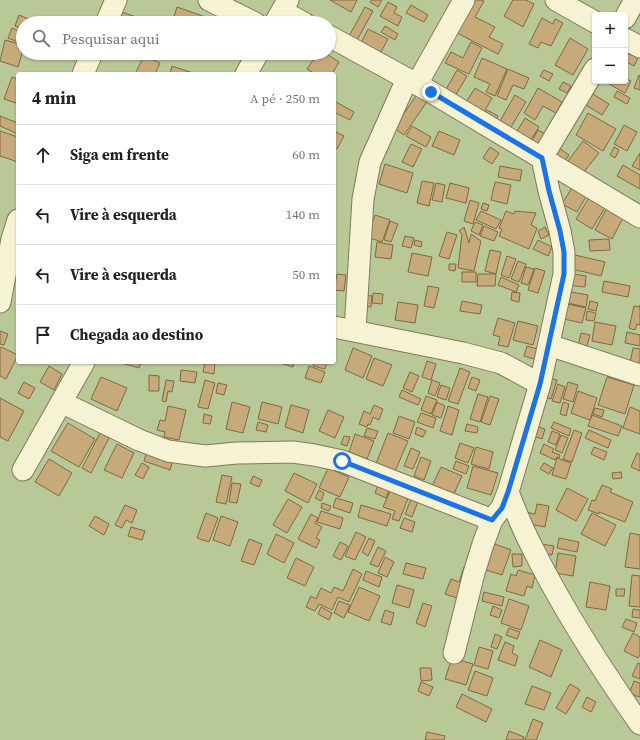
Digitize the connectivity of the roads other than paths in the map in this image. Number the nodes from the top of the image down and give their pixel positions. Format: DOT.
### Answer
graph roads {
  1 [pos="116,0"];
  2 [pos="208,0"];
  3 [pos="464,0"];
  4 [pos="556,0"];
  5 [pos="635,0"];
  6 [pos="281,11"];
  7 [pos="628,13"];
  8 [pos="109,16"];
  9 [pos="241,16"];
  10 [pos="291,16"];
  11 [pos="592,20"];
  12 [pos="336,40"];
  13 [pos="628,41"];
  14 [pos="640,47"];
  15 [pos="89,60"];
  16 [pos="254,60"];
  17 [pos="84,72"];
  18 [pos="247,72"];
  19 [pos="592,74"];
  20 [pos="412,81"];
  21 [pos="542,158"];
  22 [pos="640,217"];
  23 [pos="16,226"];
  24 [pos="0,302"];
  25 [pos="336,327"];
  26 [pos="355,332"];
  27 [pos="549,345"];
  28 [pos="83,364"];
  29 [pos="640,375"];
  30 [pos="540,384"];
  31 [pos="61,402"];
  32 [pos="23,470"];
  33 [pos="508,492"];
  34 [pos="492,520"];
  35 [pos="454,653"];
  36 [pos="640,724"];
  1 -- 8 [label="street"];
  2 -- 9 [label="street"];
  3 -- 20 [label="street"];
  4 -- 11 [label="street"];
  5 -- 7 [label="street"];
  6 -- 10 [label="street"];
  12 -- 20 [label="street"];
  13 -- 14 [label="street"];
  15 -- 17 [label="street"];
  16 -- 18 [label="street"];
  19 -- 21 [label="street"];
  20 -- 21 [label="street"];
  20 -- 26 [label="street"];
  21 -- 22 [label="street"];
  21 -- 27 [label="street"];
  23 -- 24 [label="street"];
  25 -- 26 [label="street"];
  26 -- 30 [label="street"];
  27 -- 29 [label="street"];
  27 -- 30 [label="street"];
  28 -- 31 [label="street"];
  30 -- 33 [label="street"];
  31 -- 32 [label="street"];
  31 -- 34 [label="street"];
  33 -- 34 [label="street"];
  33 -- 36 [label="street"];
  34 -- 35 [label="street"];
}
